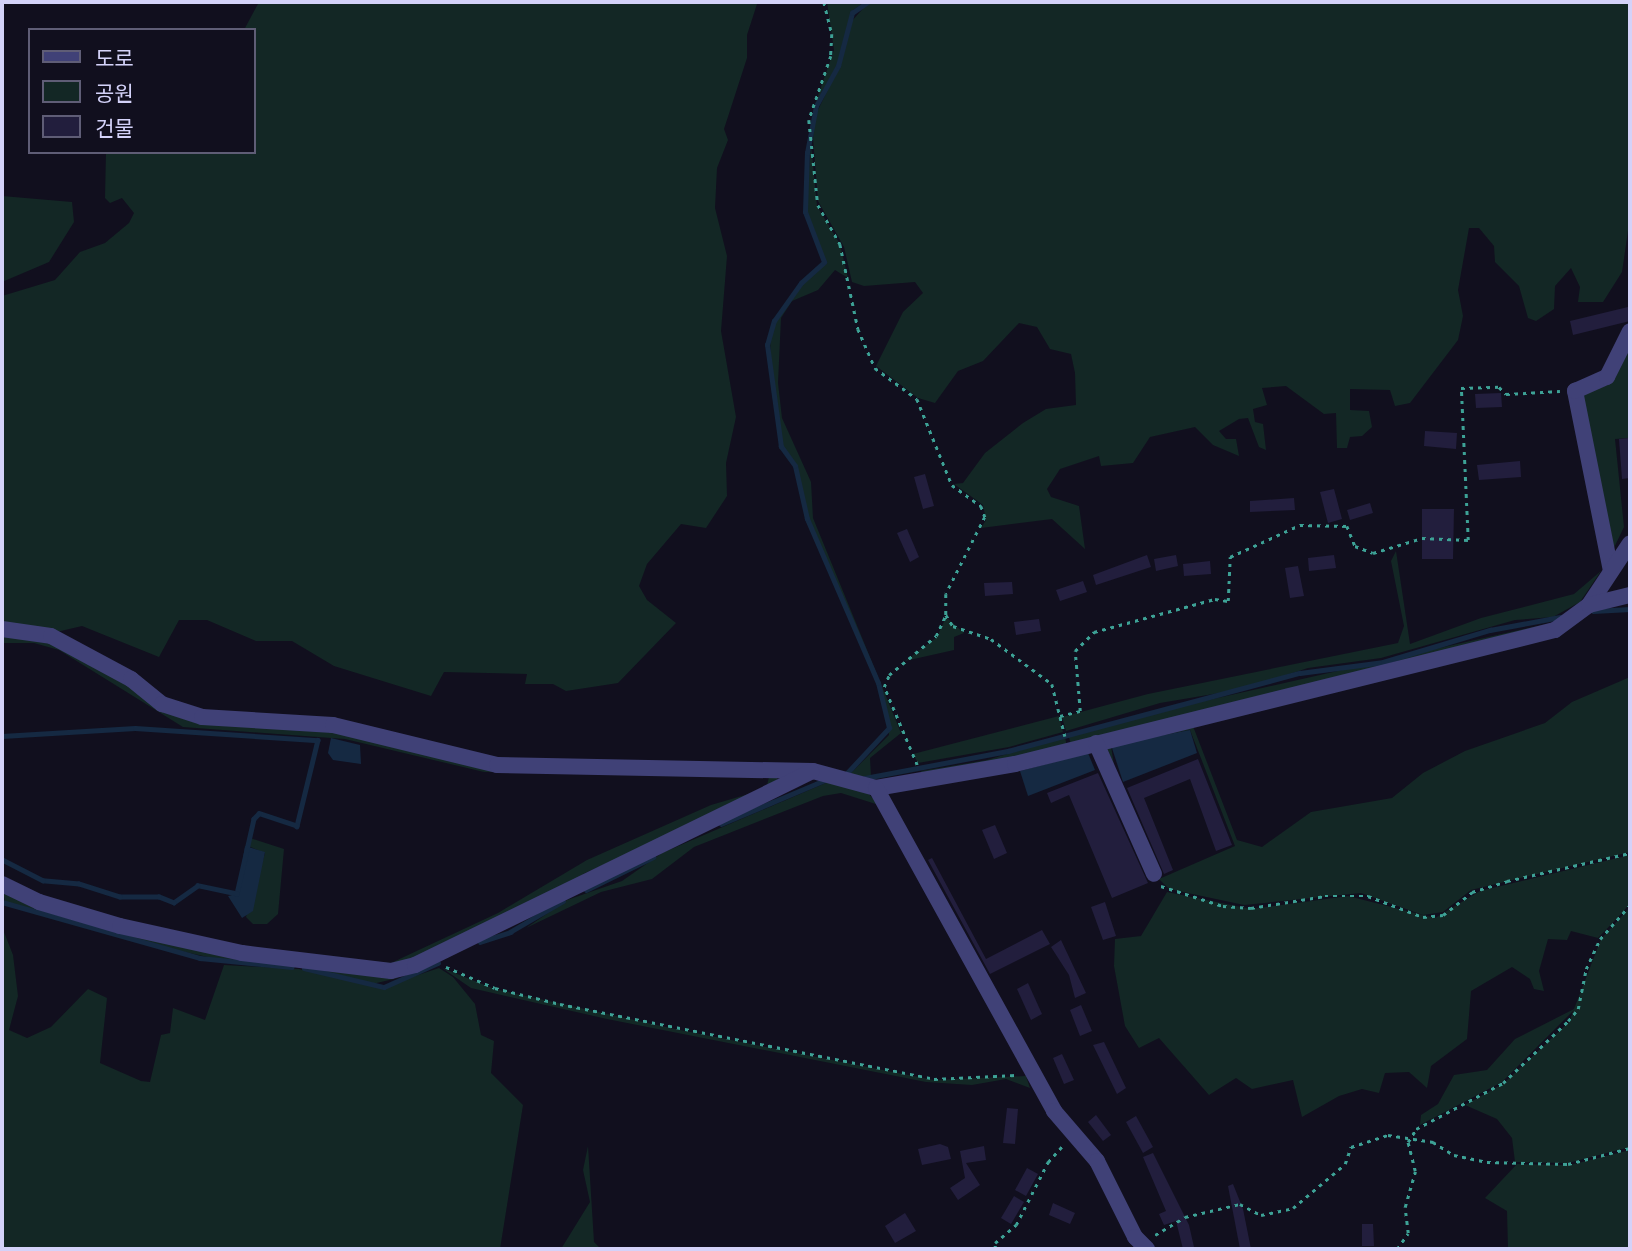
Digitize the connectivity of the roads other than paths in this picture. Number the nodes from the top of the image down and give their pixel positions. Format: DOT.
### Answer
graph roads {
  1 [pos="1630,331"];
  2 [pos="1630,543"];
  3 [pos="1611,571"];
  4 [pos="1630,594"];
  5 [pos="1589,605"];
  6 [pos="2,629"];
  7 [pos="1096,743"];
  8 [pos="813,771"];
  9 [pos="876,788"];
  10 [pos="1154,874"];
  11 [pos="2,884"];
  12 [pos="1147,1249"];
  1 -- 3 [label="street"];
  2 -- 3 [label="street"];
  3 -- 5 [label="street"];
  4 -- 5 [label="street"];
  5 -- 7 [label="street"];
  6 -- 8 [label="street"];
  7 -- 9 [label="street"];
  7 -- 10 [label="street"];
  8 -- 9 [label="street"];
  8 -- 11 [label="street"];
  9 -- 12 [label="street"];
}
